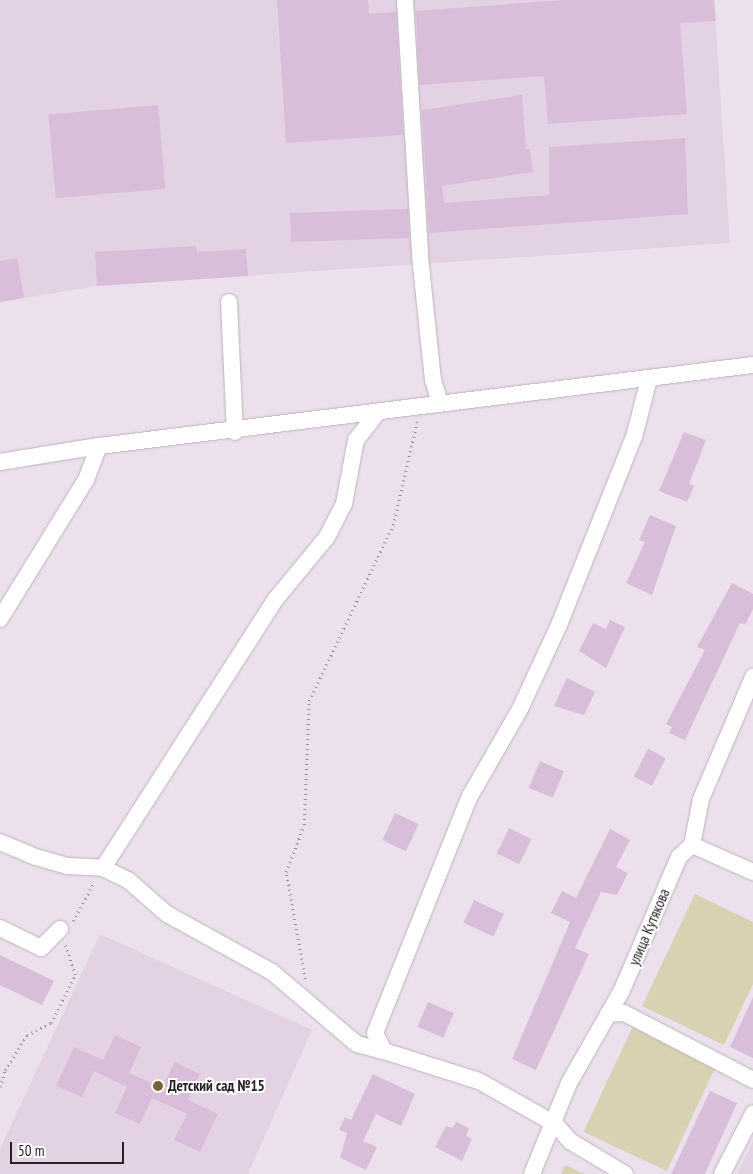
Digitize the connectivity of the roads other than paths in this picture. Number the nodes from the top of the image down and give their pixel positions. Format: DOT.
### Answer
graph roads {
  1 [pos="405,0"];
  2 [pos="229,302"];
  3 [pos="753,365"];
  4 [pos="649,379"];
  5 [pos="440,403"];
  6 [pos="378,412"];
  7 [pos="235,432"];
  8 [pos="99,446"];
  9 [pos="0,462"];
  10 [pos="0,619"];
  11 [pos="753,677"];
  12 [pos="0,842"];
  13 [pos="692,845"];
  14 [pos="103,868"];
  15 [pos="753,872"];
  16 [pos="0,928"];
  17 [pos="60,929"];
  18 [pos="608,1014"];
  19 [pos="384,1051"];
  20 [pos="753,1080"];
  21 [pos="753,1114"];
  22 [pos="555,1124"];
  23 [pos="532,1174"];
  24 [pos="625,1174"];
  25 [pos="722,1174"];
  1 -- 5 [label="street"];
  2 -- 7 [label="street"];
  3 -- 4 [label="street"];
  4 -- 5 [label="street"];
  4 -- 19 [label="street"];
  5 -- 6 [label="street"];
  6 -- 7 [label="street"];
  6 -- 14 [label="street"];
  7 -- 8 [label="street"];
  8 -- 9 [label="street"];
  8 -- 10 [label="street"];
  11 -- 13 [label="street, улица Кутякова"];
  12 -- 14 [label="street"];
  13 -- 15 [label="street"];
  13 -- 18 [label="street, улица Кутякова"];
  14 -- 19 [label="street"];
  16 -- 17 [label="street"];
  18 -- 20 [label="street"];
  18 -- 22 [label="street, улица Кутякова"];
  19 -- 22 [label="street"];
  21 -- 25 [label="street"];
  22 -- 23 [label="street, улица Кутякова"];
  22 -- 24 [label="street"];
}
